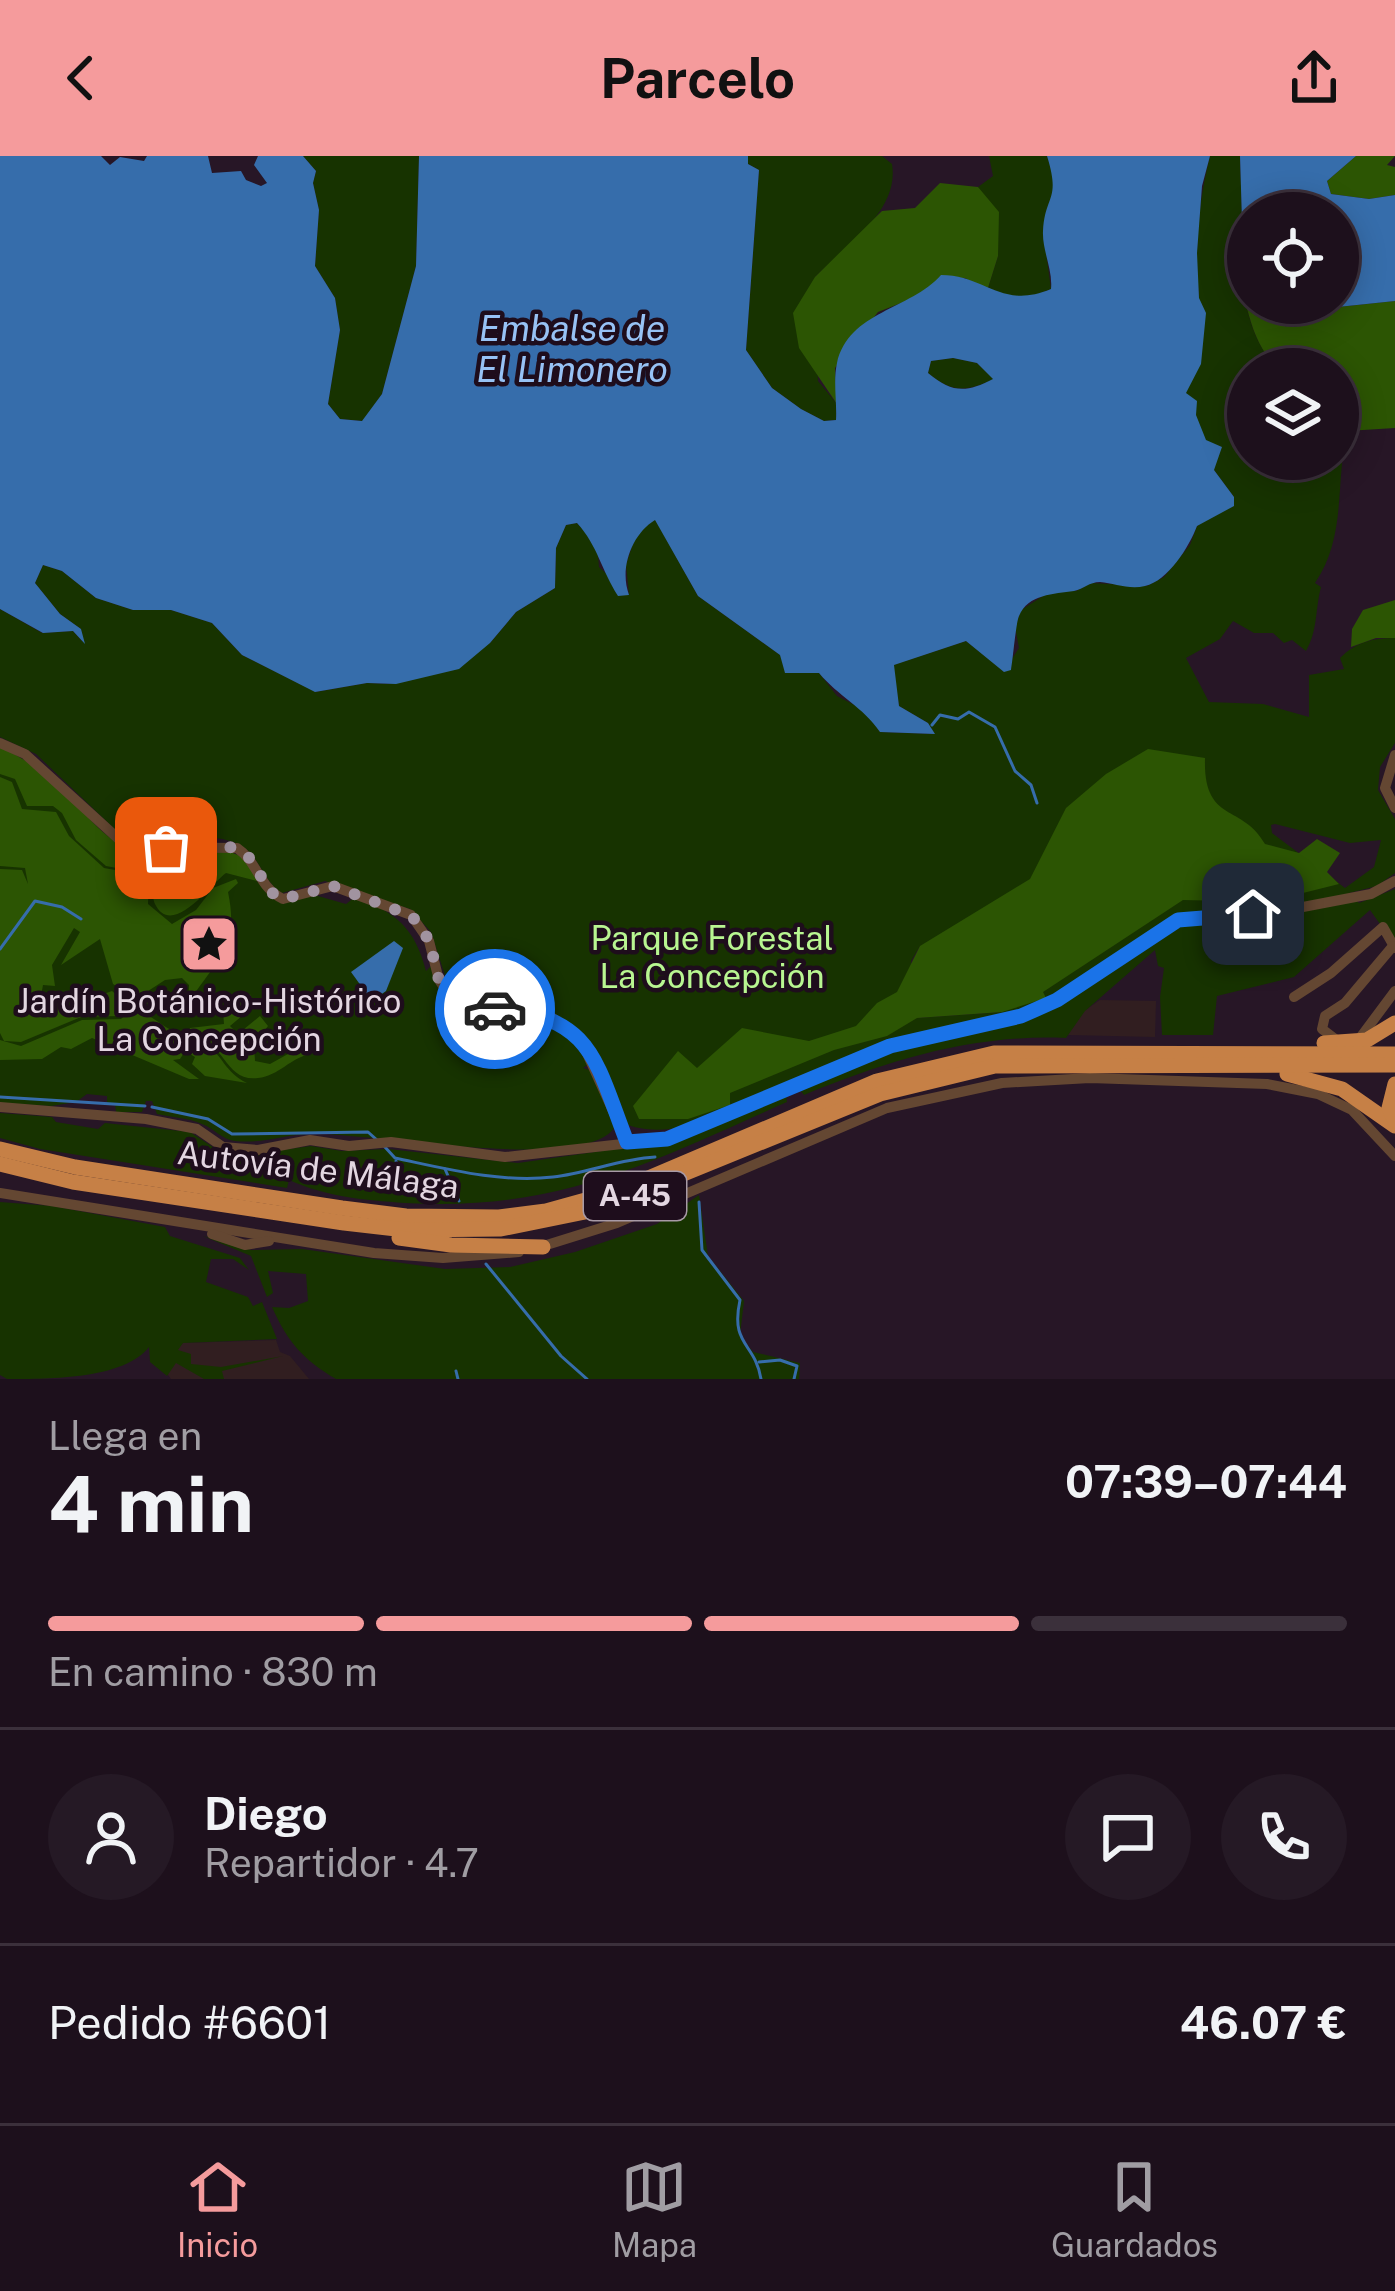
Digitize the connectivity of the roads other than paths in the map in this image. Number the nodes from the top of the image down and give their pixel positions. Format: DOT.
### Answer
graph roads {
  1 [pos="0,743"];
  2 [pos="1395,758"];
  3 [pos="1395,808"];
  4 [pos="1395,881"];
  5 [pos="1394,947"];
  6 [pos="1395,991"];
  7 [pos="1294,997"];
  8 [pos="1395,1023"];
  9 [pos="1348,1042"];
  10 [pos="1395,1054"];
  11 [pos="1256,1065"];
  12 [pos="1395,1065"];
  13 [pos="1395,1084"];
  14 [pos="0,1107"];
  15 [pos="1395,1123"];
  16 [pos="1373,1131"];
  17 [pos="1395,1141"];
  18 [pos="627,1142"];
  19 [pos="0,1148"];
  20 [pos="1395,1155"];
  21 [pos="0,1164"];
  22 [pos="0,1193"];
  23 [pos="560,1207"];
  24 [pos="344,1223"];
  25 [pos="543,1247"];
  1 -- 18 [label="street"];
  2 -- 3 [label="street"];
  4 -- 18 [label="street"];
  5 -- 7 [label="street"];
  5 -- 9 [label="street"];
  6 -- 9 [label="street"];
  8 -- 9 [label="highway"];
  9 -- 23 [label="highway"];
  10 -- 23 [label="highway, Autovía de Málaga / A-45"];
  11 -- 12 [label="highway, Autovía de Málaga / A-45"];
  11 -- 15 [label="highway"];
  11 -- 24 [label="highway, Autovía de Málaga / A-45"];
  13 -- 15 [label="highway"];
  14 -- 18 [label="street"];
  16 -- 17 [label="street"];
  16 -- 20 [label="street"];
  16 -- 25 [label="street"];
  17 -- 20 [label="street"];
  19 -- 23 [label="highway, Autovía de Málaga / A-45"];
  21 -- 24 [label="highway, Autovía de Málaga / A-45"];
  22 -- 25 [label="street"];
  24 -- 25 [label="highway"];
}
